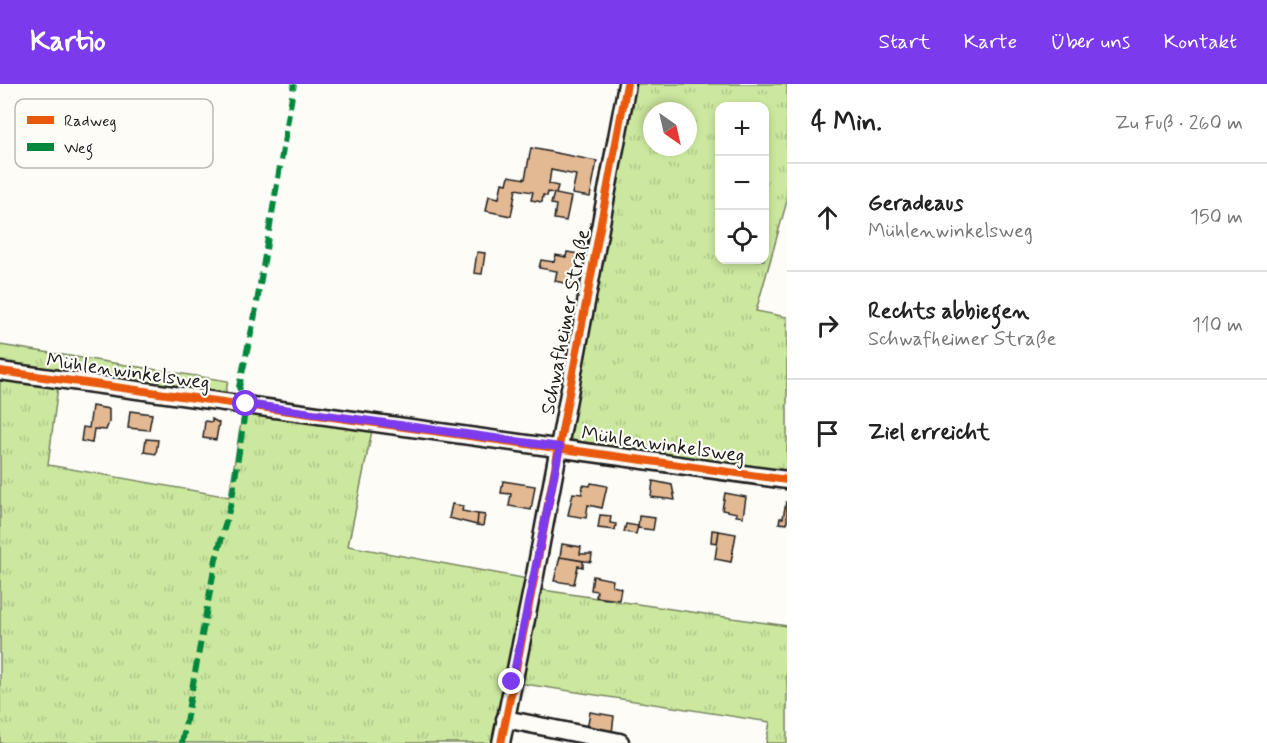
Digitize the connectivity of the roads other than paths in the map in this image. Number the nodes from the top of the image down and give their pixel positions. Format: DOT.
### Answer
graph roads {
  1 [pos="627,84"];
  2 [pos="0,371"];
  3 [pos="560,447"];
  4 [pos="787,480"];
  5 [pos="505,719"];
  6 [pos="620,742"];
  7 [pos="501,743"];
  1 -- 3 [label="street, Schwafheimer Straße"];
  2 -- 3 [label="street, Mühlenwinkelsweg"];
  3 -- 4 [label="street, Mühlenwinkelsweg"];
  3 -- 5 [label="street, Schwafheimer Straße"];
  5 -- 6 [label="street"];
  5 -- 7 [label="street, Schwafheimer Straße"];
}
